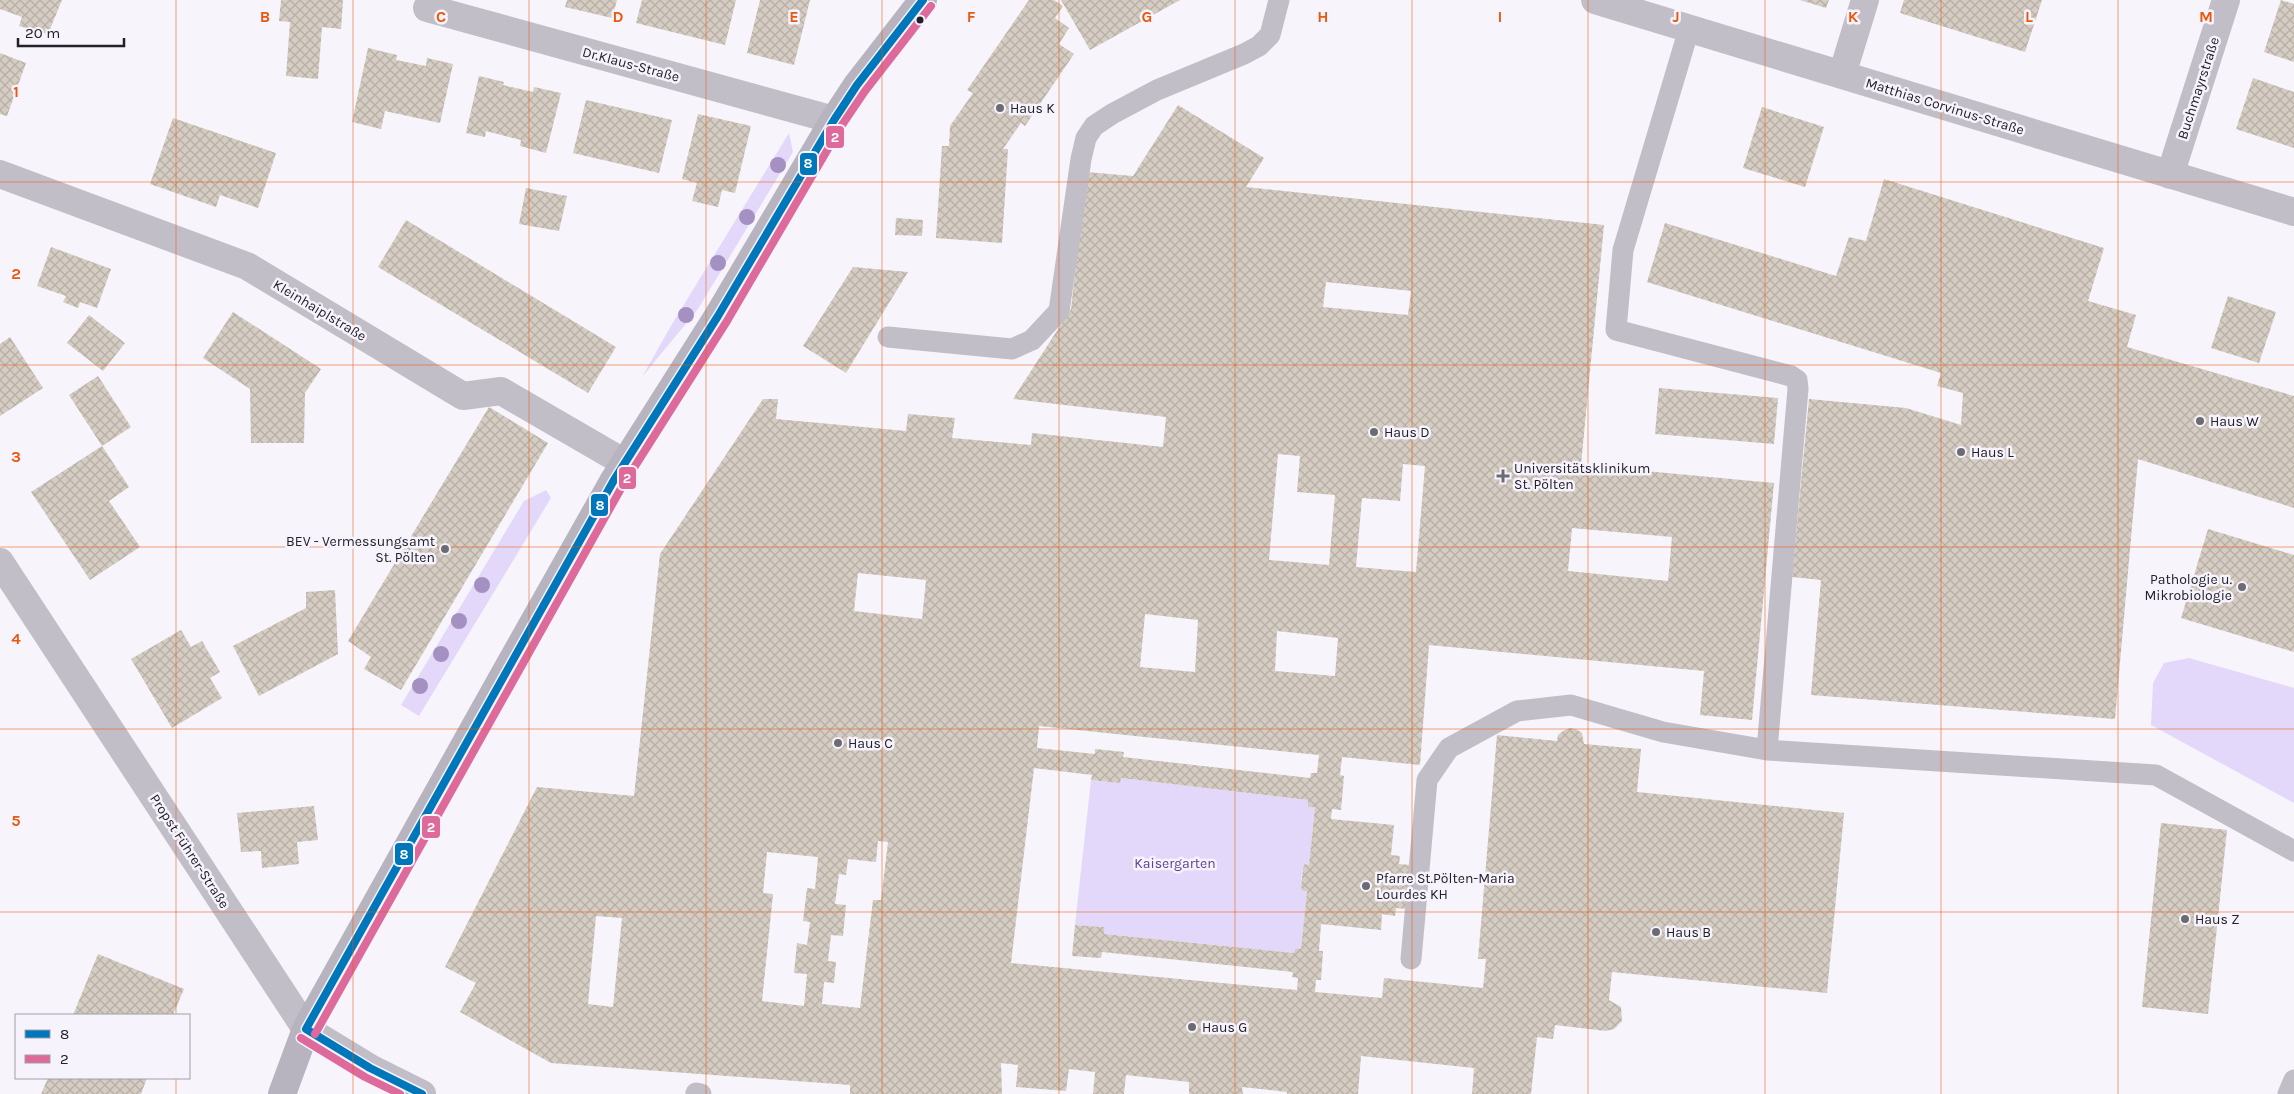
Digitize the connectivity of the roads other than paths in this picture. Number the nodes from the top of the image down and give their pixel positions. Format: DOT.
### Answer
graph roads {
  1 [pos="922,0"];
  2 [pos="1279,0"];
  3 [pos="1595,0"];
  4 [pos="1865,0"];
  5 [pos="2226,0"];
  6 [pos="427,8"];
  7 [pos="1689,29"];
  8 [pos="1842,75"];
  9 [pos="834,120"];
  10 [pos="0,174"];
  11 [pos="2170,175"];
  12 [pos="2294,212"];
  13 [pos="888,337"];
  14 [pos="626,463"];
  15 [pos="0,562"];
  16 [pos="1767,750"];
  17 [pos="2294,852"];
  18 [pos="1411,959"];
  19 [pos="306,1029"];
  20 [pos="2294,1080"];
  21 [pos="282,1094"];
  22 [pos="422,1094"];
  23 [pos="2288,1094"];
  1 -- 9 [label="main road"];
  2 -- 13 [label="lane"];
  3 -- 7 [label="street, Matthias Corvinus-Straße"];
  4 -- 8 [label="street"];
  5 -- 11 [label="street, Buchmayrstraße"];
  6 -- 9 [label="street, Dr.Klaus-Straße"];
  7 -- 8 [label="street, Matthias Corvinus-Straße"];
  7 -- 16 [label="lane"];
  8 -- 11 [label="street, Matthias Corvinus-Straße"];
  9 -- 14 [label="main road"];
  10 -- 14 [label="street, Kleinhaiplstraße"];
  11 -- 12 [label="street, Matthias Corvinus-Straße"];
  14 -- 19 [label="main road"];
  15 -- 19 [label="street, Propst Führer-Straße"];
  16 -- 17 [label="lane"];
  16 -- 18 [label="lane"];
  19 -- 21 [label="main road"];
  19 -- 22 [label="street, Propst Führer-Straße"];
  20 -- 23 [label="lane"];
}
